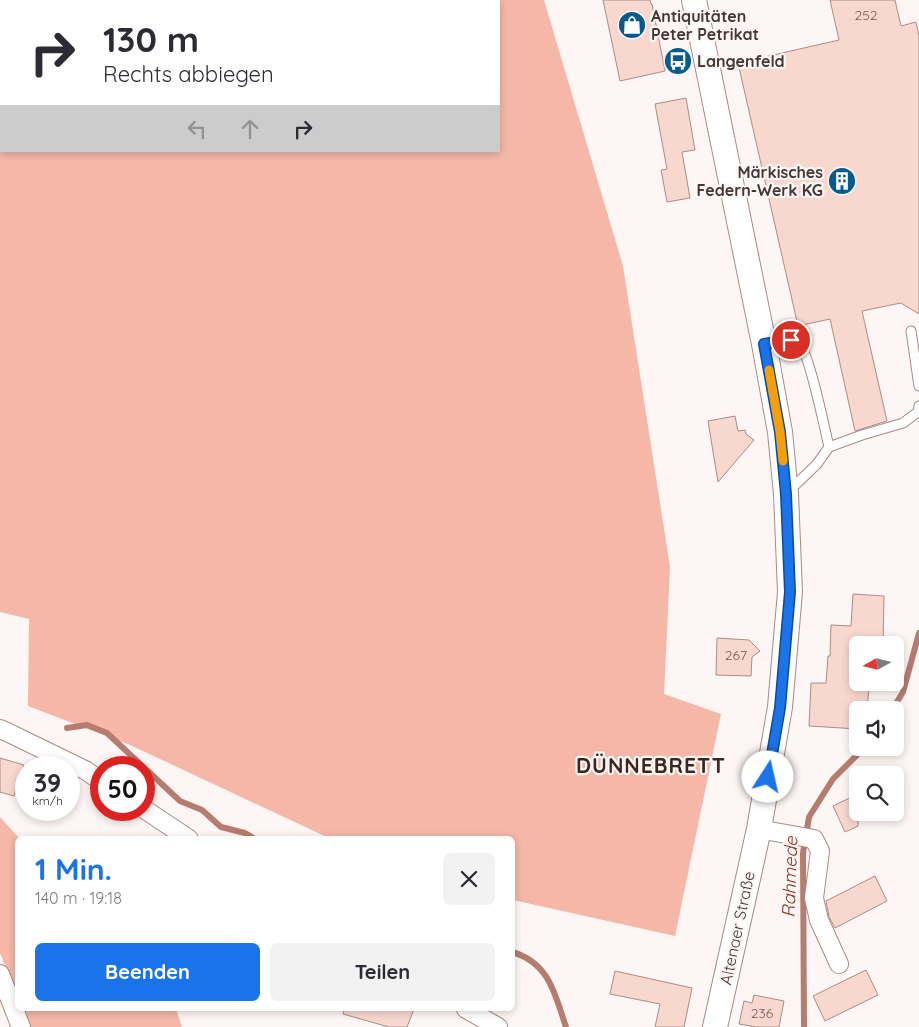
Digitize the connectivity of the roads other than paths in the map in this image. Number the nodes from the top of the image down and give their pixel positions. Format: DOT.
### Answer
graph roads {
  1 [pos="694,0"];
  2 [pos="911,331"];
  3 [pos="764,344"];
  4 [pos="919,386"];
  5 [pos="919,406"];
  6 [pos="829,448"];
  7 [pos="786,494"];
  8 [pos="0,730"];
  9 [pos="90,773"];
  10 [pos="155,816"];
  11 [pos="759,829"];
  12 [pos="184,836"];
  13 [pos="839,964"];
  14 [pos="0,974"];
  15 [pos="470,1011"];
  16 [pos="21,1027"];
  17 [pos="498,1027"];
  18 [pos="715,1027"];
  1 -- 3 [label="main road, Altenaer Straße"];
  2 -- 4 [label="lane"];
  3 -- 6 [label="lane"];
  3 -- 7 [label="main road, Altenaer Straße"];
  5 -- 6 [label="lane"];
  6 -- 7 [label="lane"];
  7 -- 11 [label="main road, Altenaer Straße"];
  8 -- 9 [label="street"];
  10 -- 12 [label="street"];
  11 -- 13 [label="street"];
  11 -- 18 [label="main road, Altenaer Straße"];
  14 -- 16 [label="street"];
  15 -- 17 [label="street"];
}
